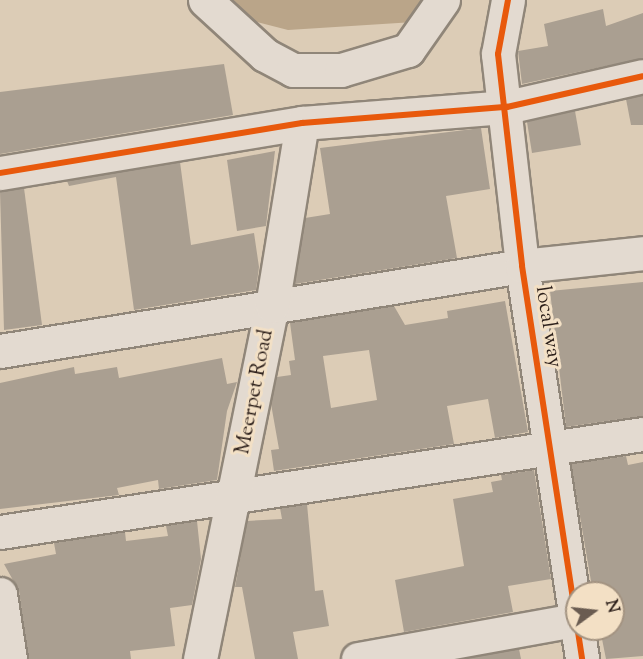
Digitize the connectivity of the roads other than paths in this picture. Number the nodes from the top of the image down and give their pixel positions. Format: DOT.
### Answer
graph roads {
  1 [pos="205,0"];
  2 [pos="443,0"];
  3 [pos="508,0"];
  4 [pos="643,76"];
  5 [pos="507,107"];
  6 [pos="302,123"];
  7 [pos="0,173"];
  8 [pos="643,253"];
  9 [pos="522,266"];
  10 [pos="272,306"];
  11 [pos="0,351"];
  12 [pos="643,434"];
  13 [pos="550,451"];
  14 [pos="234,496"];
  15 [pos="0,532"];
  16 [pos="568,581"];
  17 [pos="0,594"];
  18 [pos="565,622"];
  19 [pos="578,641"];
  20 [pos="10,659"];
  21 [pos="200,659"];
  22 [pos="358,659"];
  23 [pos="582,659"];
  1 -- 2 [label="street"];
  3 -- 5 [label="street, local way"];
  4 -- 5 [label="street"];
  5 -- 6 [label="street"];
  5 -- 9 [label="street, local way"];
  6 -- 7 [label="street"];
  6 -- 10 [label="street, Meerpet Road"];
  8 -- 9 [label="street"];
  9 -- 10 [label="street"];
  9 -- 13 [label="street, local way"];
  10 -- 11 [label="street"];
  10 -- 14 [label="street, Meerpet Road"];
  12 -- 13 [label="street"];
  13 -- 14 [label="street"];
  13 -- 16 [label="street, local way"];
  14 -- 15 [label="street"];
  14 -- 21 [label="street, Meerpet Road"];
  17 -- 20 [label="street"];
  18 -- 22 [label="street"];
  19 -- 23 [label="street, local way"];
}
